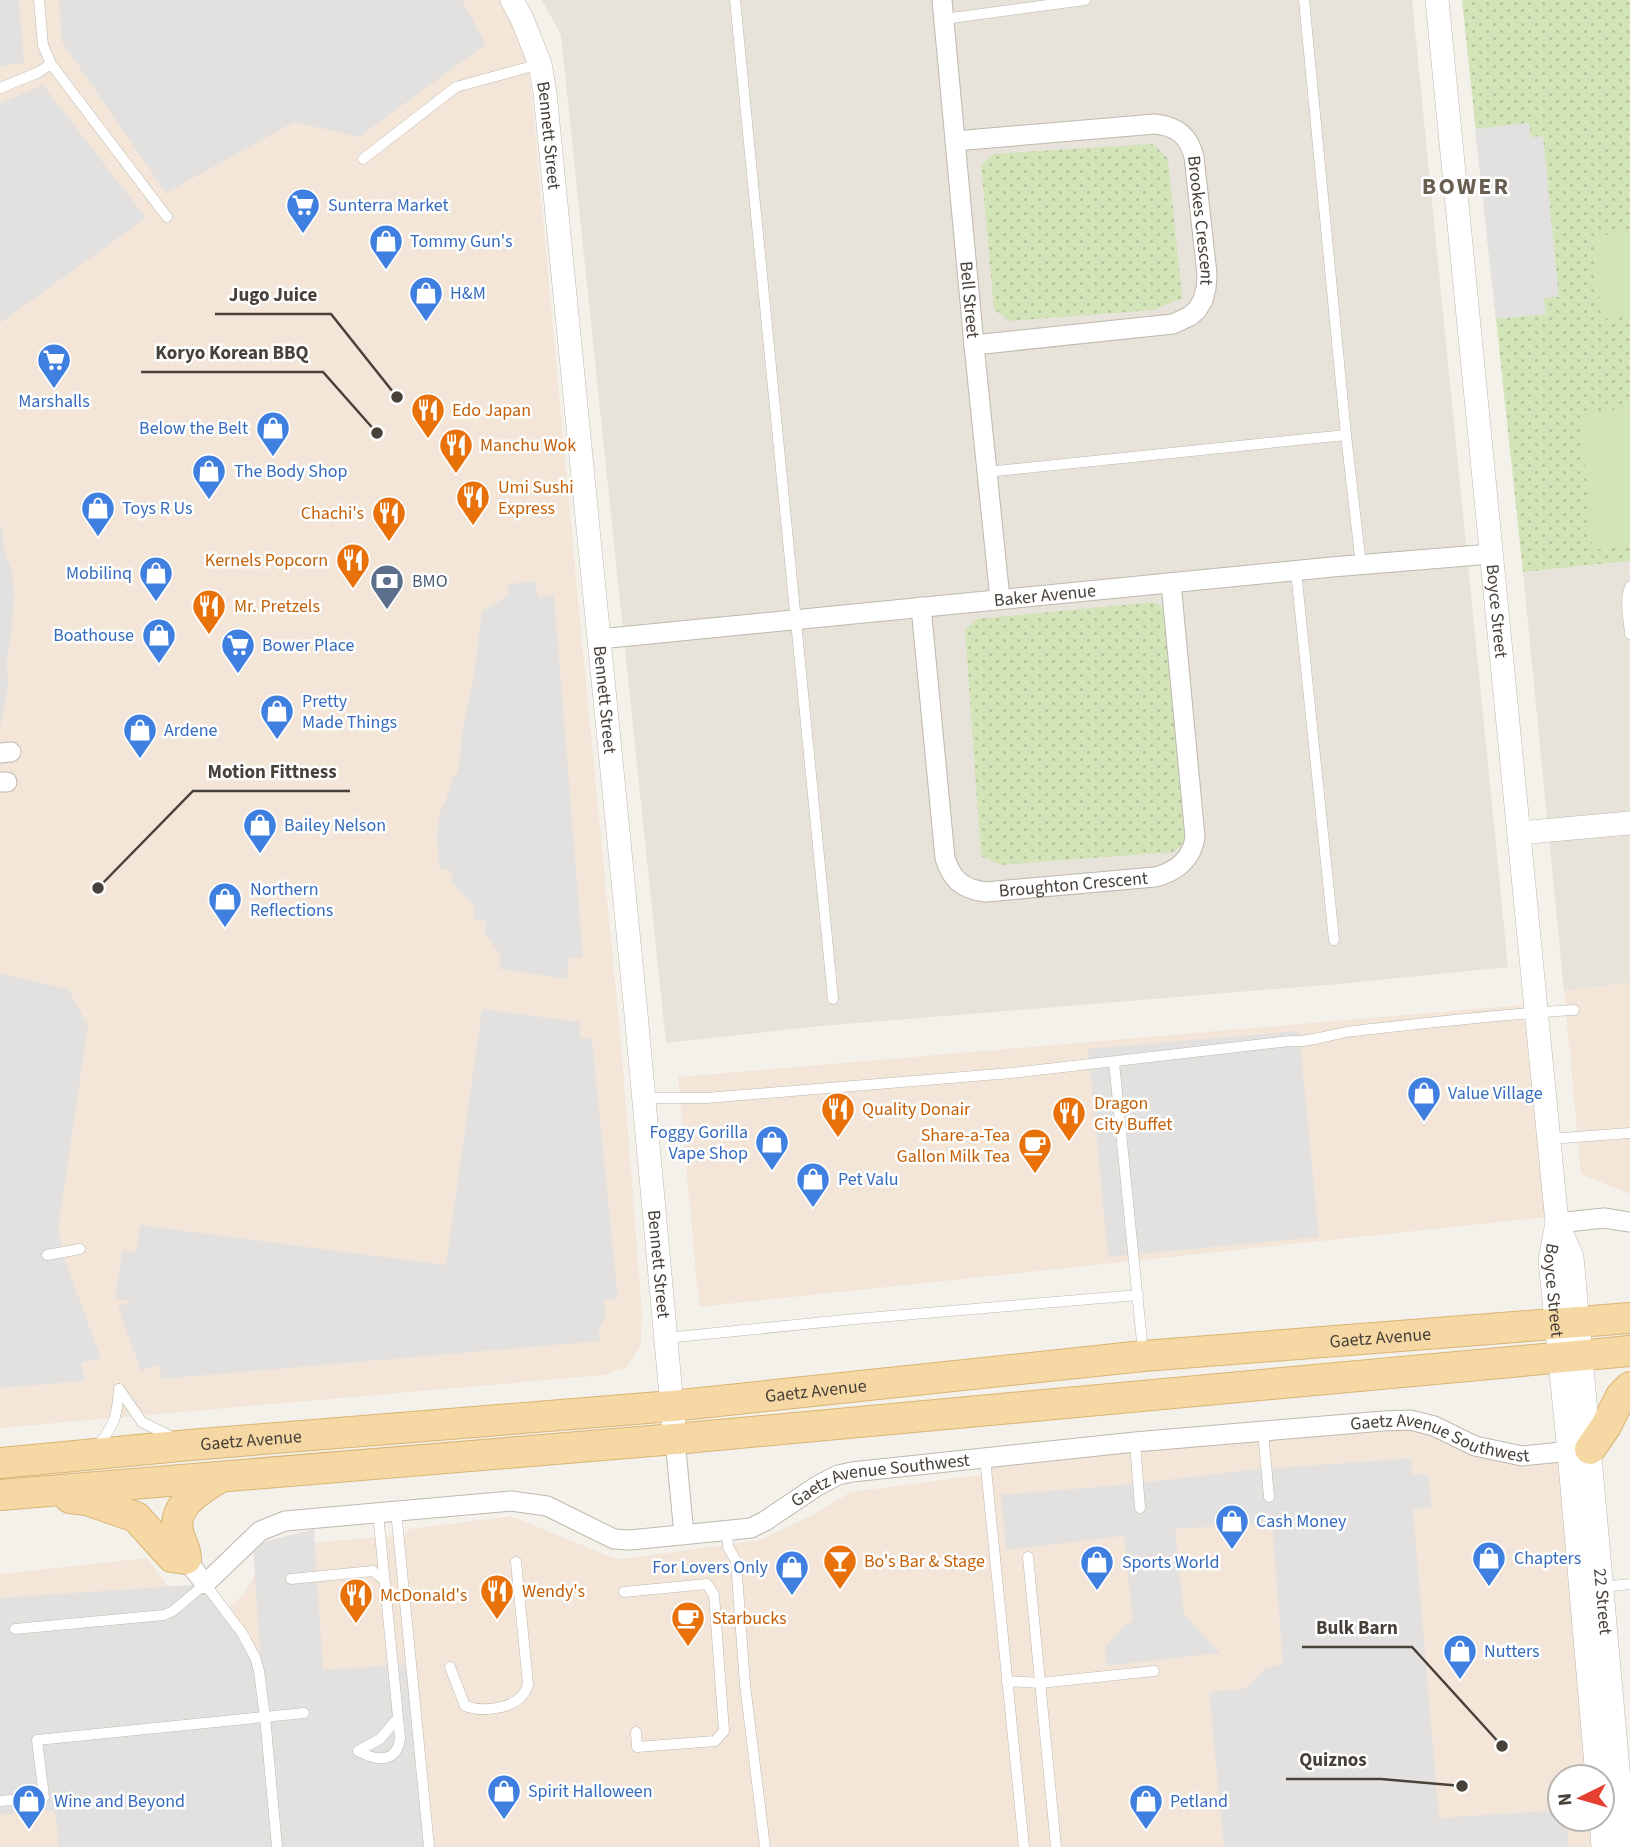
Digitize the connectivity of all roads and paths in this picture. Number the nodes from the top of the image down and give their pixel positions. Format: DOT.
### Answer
graph roads {
  1 [pos="39,0"];
  2 [pos="512,0"];
  3 [pos="735,0"];
  4 [pos="1085,0"];
  5 [pos="1304,0"];
  6 [pos="1437,0"];
  7 [pos="943,9"];
  8 [pos="51,64"];
  9 [pos="540,64"];
  10 [pos="0,88"];
  11 [pos="954,141"];
  12 [pos="363,159"];
  13 [pos="167,217"];
  14 [pos="974,345"];
  15 [pos="1346,435"];
  16 [pos="987,472"];
  17 [pos="1491,554"];
  18 [pos="1361,565"];
  19 [pos="1296,571"];
  20 [pos="1171,583"];
  21 [pos="1630,587"];
  22 [pos="1000,599"];
  23 [pos="920,607"];
  24 [pos="796,619"];
  25 [pos="1630,635"];
  26 [pos="599,639"];
  27 [pos="1630,823"];
  28 [pos="1520,833"];
  29 [pos="1334,940"];
  30 [pos="833,999"];
  31 [pos="1574,1010"];
  32 [pos="1536,1012"];
  33 [pos="1114,1062"];
  34 [pos="643,1098"];
  35 [pos="1630,1133"];
  36 [pos="1548,1139"];
  37 [pos="1630,1222"];
  38 [pos="1557,1223"];
  39 [pos="80,1249"];
  40 [pos="47,1255"];
  41 [pos="1138,1294"];
  42 [pos="1630,1318"];
  43 [pos="1567,1323"];
  44 [pos="666,1338"];
  45 [pos="1630,1351"];
  46 [pos="1143,1356"];
  47 [pos="1570,1356"];
  48 [pos="1630,1387"];
  49 [pos="672,1406"];
  50 [pos="1264,1431"];
  51 [pos="675,1439"];
  52 [pos="1135,1442"];
  53 [pos="190,1445"];
  54 [pos="1580,1451"];
  55 [pos="92,1454"];
  56 [pos="985,1458"];
  57 [pos="0,1463"];
  58 [pos="220,1477"];
  59 [pos="13,1494"];
  60 [pos="1269,1497"];
  61 [pos="1140,1508"];
  62 [pos="387,1512"];
  63 [pos="727,1531"];
  64 [pos="684,1535"];
  65 [pos="1028,1557"];
  66 [pos="186,1559"];
  67 [pos="516,1562"];
  68 [pos="290,1579"];
  69 [pos="384,1580"];
  70 [pos="205,1584"];
  71 [pos="1630,1584"];
  72 [pos="1602,1587"];
  73 [pos="624,1592"];
  74 [pos="15,1629"];
  75 [pos="450,1667"];
  76 [pos="1154,1671"];
  77 [pos="1007,1681"];
  78 [pos="1040,1683"];
  79 [pos="303,1713"];
  80 [pos="265,1717"];
  81 [pos="398,1718"];
  82 [pos="636,1732"];
  83 [pos="1596,1763"];
  84 [pos="0,1801"];
  85 [pos="276,1847"];
  86 [pos="429,1847"];
  87 [pos="765,1847"];
  88 [pos="1024,1847"];
  89 [pos="1056,1847"];
  90 [pos="1625,1847"];
  1 -- 8 [label="lane"];
  2 -- 9 [label="street, Bennett Street"];
  3 -- 24 [label="lane"];
  4 -- 7 [label="lane"];
  5 -- 15 [label="lane"];
  6 -- 17 [label="street, Boyce Street"];
  7 -- 11 [label="street, Bell Street"];
  8 -- 10 [label="lane"];
  8 -- 13 [label="lane"];
  9 -- 12 [label="lane"];
  9 -- 26 [label="street, Bennett Street"];
  11 -- 14 [label="street, Bell Street"];
  11 -- 14 [label="street, Brookes Crescent"];
  14 -- 16 [label="street, Bell Street"];
  15 -- 16 [label="lane"];
  15 -- 18 [label="lane"];
  16 -- 22 [label="street, Bell Street"];
  17 -- 18 [label="street, Baker Avenue"];
  17 -- 28 [label="street, Boyce Street"];
  18 -- 19 [label="street, Baker Avenue"];
  19 -- 20 [label="street, Baker Avenue"];
  19 -- 29 [label="lane"];
  20 -- 22 [label="street, Baker Avenue"];
  20 -- 23 [label="street, Broughton Crescent"];
  21 -- 25 [label="lane"];
  22 -- 23 [label="street, Baker Avenue"];
  23 -- 24 [label="street, Baker Avenue"];
  24 -- 26 [label="street, Baker Avenue"];
  24 -- 30 [label="lane"];
  26 -- 34 [label="street, Bennett Street"];
  27 -- 28 [label="street"];
  28 -- 32 [label="street, Boyce Street"];
  31 -- 32 [label="lane"];
  32 -- 33 [label="lane"];
  32 -- 36 [label="street, Boyce Street"];
  33 -- 34 [label="lane"];
  33 -- 41 [label="lane"];
  34 -- 44 [label="street, Bennett Street"];
  35 -- 36 [label="lane"];
  36 -- 38 [label="street, Boyce Street"];
  37 -- 38 [label="street"];
  38 -- 43 [label="street, Boyce Street"];
  39 -- 40 [label="lane"];
  41 -- 44 [label="lane"];
  41 -- 46 [label="lane"];
  42 -- 43 [label="main road, Gaetz Avenue"];
  43 -- 46 [label="main road, Gaetz Avenue"];
  43 -- 47 [label="street, Boyce Street"];
  44 -- 49 [label="street, Bennett Street"];
  45 -- 47 [label="main road, Gaetz Avenue"];
  46 -- 49 [label="main road, Gaetz Avenue"];
  47 -- 51 [label="main road, Gaetz Avenue"];
  47 -- 54 [label="street, 22 Street"];
  48 -- 54 [label="main road"];
  49 -- 51 [label="street, Bennett Street"];
  49 -- 53 [label="main road, Gaetz Avenue"];
  50 -- 52 [label="street, Gaetz Avenue Southwest"];
  50 -- 54 [label="street, Gaetz Avenue Southwest"];
  50 -- 60 [label="lane"];
  51 -- 58 [label="main road, Gaetz Avenue"];
  51 -- 64 [label="street"];
  52 -- 56 [label="street, Gaetz Avenue Southwest"];
  52 -- 61 [label="lane"];
  53 -- 55 [label="main road, Gaetz Avenue"];
  53 -- 55 [label="lane"];
  54 -- 72 [label="street, 22 Street"];
  54 -- 83 [label="street, 22 Street"];
  55 -- 57 [label="main road, Gaetz Avenue"];
  56 -- 63 [label="street, Gaetz Avenue Southwest"];
  56 -- 77 [label="lane"];
  58 -- 59 [label="main road, Gaetz Avenue"];
  58 -- 66 [label="main road"];
  59 -- 66 [label="main road"];
  62 -- 64 [label="street, Gaetz Avenue Southwest"];
  62 -- 69 [label="lane"];
  62 -- 70 [label="street, Gaetz Avenue Southwest"];
  62 -- 86 [label="lane"];
  63 -- 64 [label="street, Gaetz Avenue Southwest"];
  63 -- 87 [label="lane"];
  65 -- 78 [label="lane"];
  66 -- 70 [label="street"];
  67 -- 75 [label="lane"];
  68 -- 69 [label="lane"];
  69 -- 81 [label="lane"];
  70 -- 74 [label="lane"];
  70 -- 80 [label="lane"];
  71 -- 72 [label="lane"];
  72 -- 90 [label="street, 22 Street"];
  73 -- 82 [label="lane"];
  76 -- 78 [label="lane"];
  77 -- 78 [label="lane"];
  77 -- 88 [label="lane"];
  78 -- 89 [label="lane"];
  79 -- 80 [label="lane"];
  80 -- 84 [label="lane"];
  80 -- 85 [label="lane"];
  81 -- 81 [label="lane"];
}
